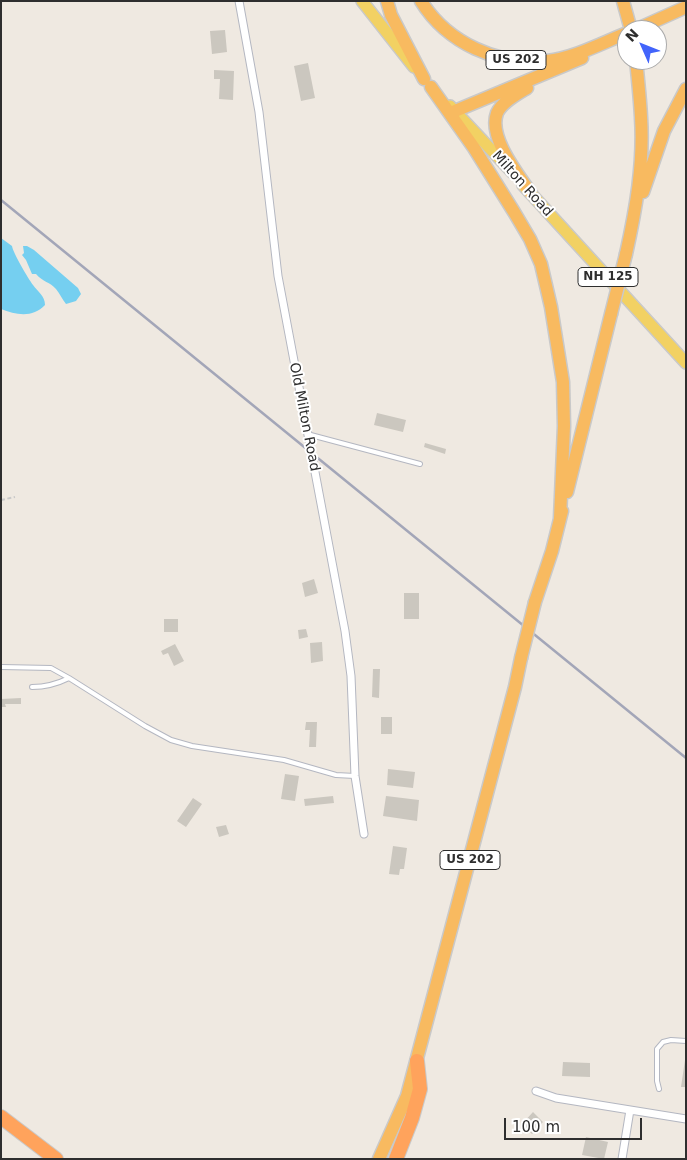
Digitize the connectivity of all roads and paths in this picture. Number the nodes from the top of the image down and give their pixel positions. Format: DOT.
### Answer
graph roads {
  1 [pos="239,1"];
  2 [pos="362,1"];
  3 [pos="387,1"];
  4 [pos="422,1"];
  5 [pos="623,2"];
  6 [pos="686,7"];
  7 [pos="631,20"];
  8 [pos="657,20"];
  9 [pos="617,38"];
  10 [pos="617,40"];
  11 [pos="637,70"];
  12 [pos="551,72"];
  13 [pos="428,83"];
  14 [pos="686,88"];
  15 [pos="456,111"];
  16 [pos="530,192"];
  17 [pos="634,218"];
  18 [pos="686,363"];
  19 [pos="307,434"];
  20 [pos="420,464"];
  21 [pos="15,497"];
  22 [pos="1,500"];
  23 [pos="560,518"];
  24 [pos="1,667"];
  25 [pos="69,678"];
  26 [pos="32,687"];
  27 [pos="355,776"];
  28 [pos="364,834"];
  29 [pos="686,1041"];
  30 [pos="417,1061"];
  31 [pos="660,1089"];
  32 [pos="536,1091"];
  33 [pos="630,1110"];
  34 [pos="1,1117"];
  35 [pos="686,1119"];
  36 [pos="56,1159"];
  37 [pos="379,1159"];
  38 [pos="396,1159"];
  39 [pos="622,1159"];
  1 -- 19 [label="street, Old Milton Road"];
  2 -- 13 [label="main road, Milton Road / NH 125"];
  3 -- 13 [label="highway"];
  4 -- 9 [label="highway, US 202"];
  5 -- 7 [label="highway"];
  6 -- 8 [label="highway"];
  10 -- 12 [label="highway"];
  11 -- 17 [label="highway, US 202"];
  12 -- 15 [label="highway"];
  12 -- 16 [label="highway"];
  13 -- 15 [label="main road, Milton Road / NH 125"];
  13 -- 23 [label="highway"];
  14 -- 17 [label="highway, US 202"];
  15 -- 16 [label="main road, Milton Road / NH 125"];
  16 -- 18 [label="main road, Milton Road / NH 125"];
  17 -- 23 [label="highway, US 202, bridge"];
  19 -- 20 [label="lane"];
  19 -- 27 [label="street, Old Milton Road"];
  21 -- 22 [label="path"];
  23 -- 30 [label="highway, US 202, bridge"];
  24 -- 25 [label="lane"];
  25 -- 26 [label="lane"];
  25 -- 27 [label="lane"];
  27 -- 28 [label="street, Old Milton Road"];
  29 -- 31 [label="lane"];
  30 -- 37 [label="highway, US 202"];
  30 -- 38 [label="highway, US 202"];
  32 -- 33 [label="street"];
  33 -- 35 [label="street"];
  33 -- 39 [label="street"];
  34 -- 36 [label="highway"];
}
